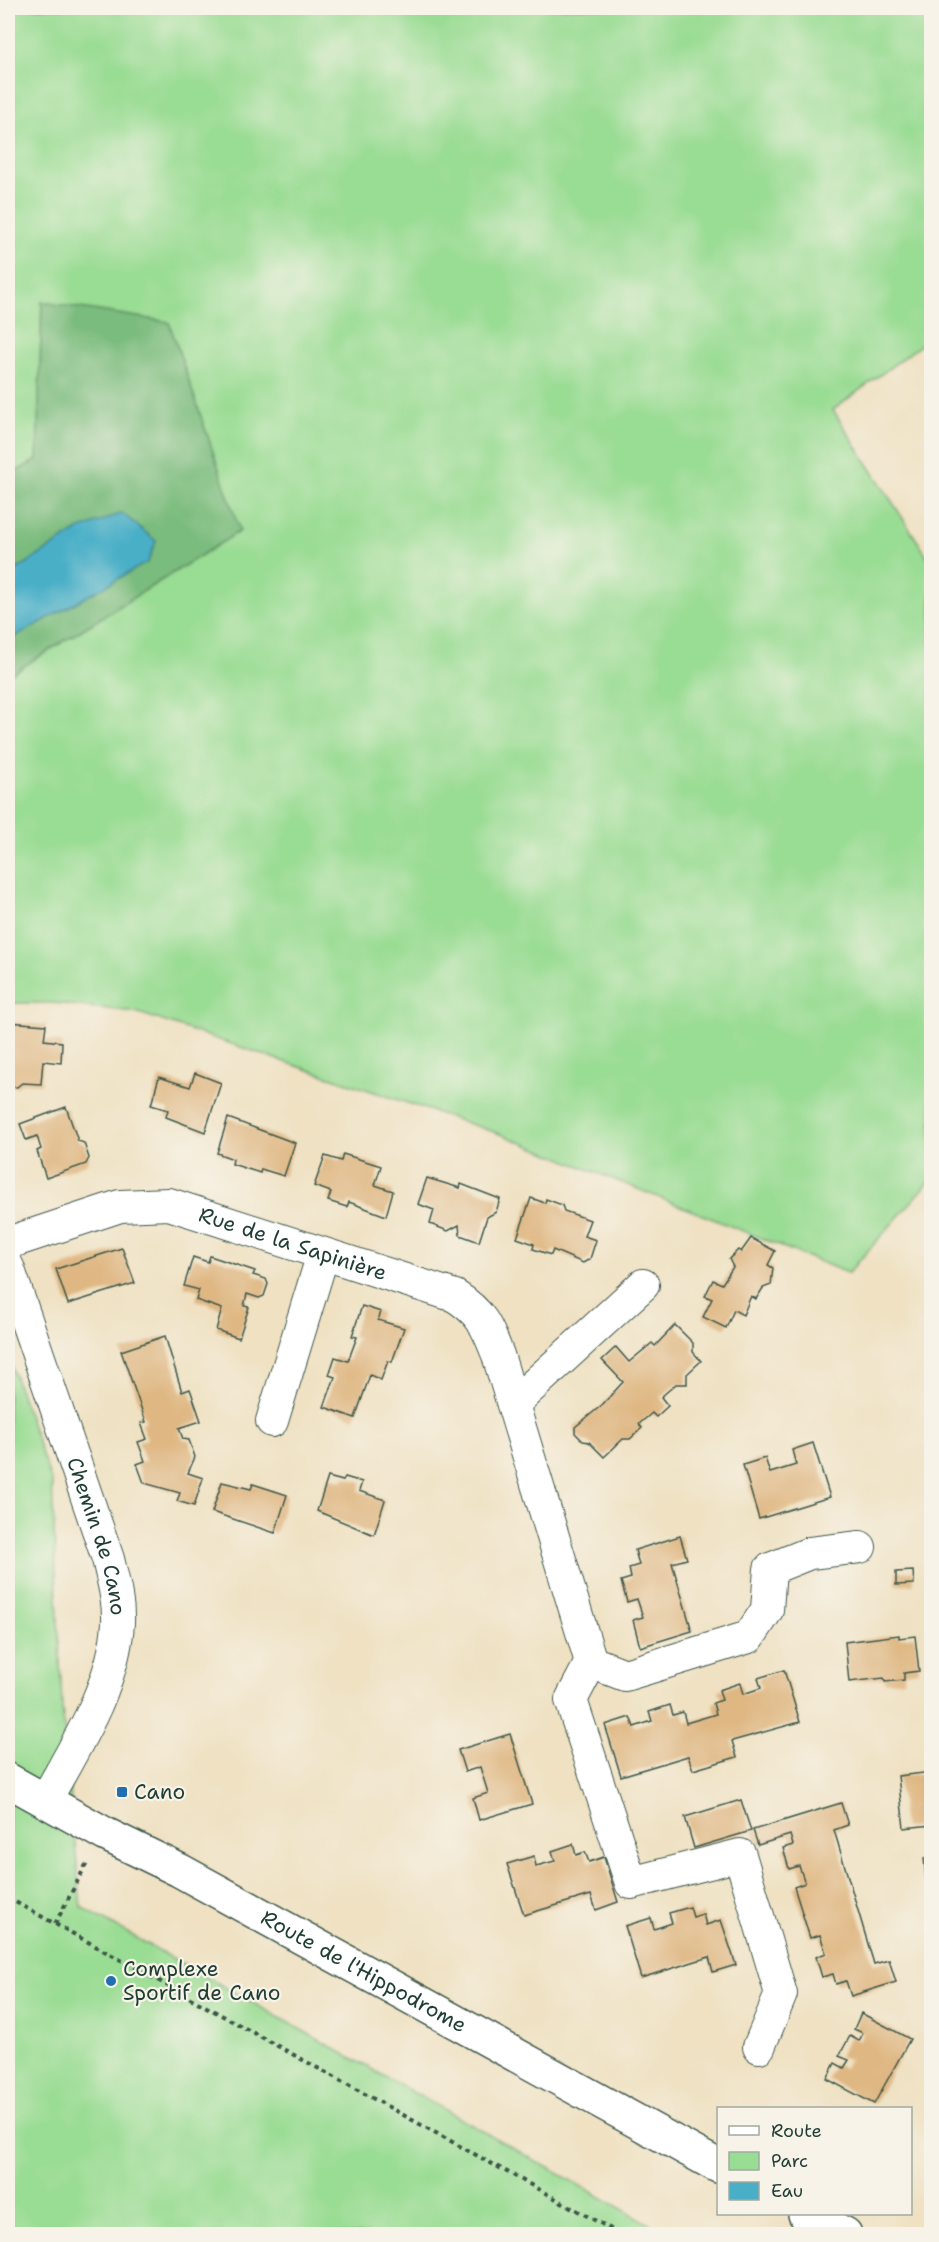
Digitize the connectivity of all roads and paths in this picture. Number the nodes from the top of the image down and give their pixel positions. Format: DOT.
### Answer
graph roads {
  1 [pos="8,1243"];
  2 [pos="323,1254"];
  3 [pos="8,1267"];
  4 [pos="644,1285"];
  5 [pos="513,1404"];
  6 [pos="272,1421"];
  7 [pos="860,1548"];
  8 [pos="591,1662"];
  9 [pos="8,1780"];
  10 [pos="45,1801"];
  11 [pos="89,1859"];
  12 [pos="8,1898"];
  13 [pos="55,1924"];
  14 [pos="759,2047"];
  15 [pos="717,2165"];
  16 [pos="807,2215"];
  17 [pos="620,2235"];
  18 [pos="844,2235"];
  1 -- 2 [label="street, Rue de la Sapinière"];
  2 -- 5 [label="street, Rue de la Sapinière"];
  2 -- 6 [label="street"];
  3 -- 10 [label="street, Chemin de Cano"];
  4 -- 5 [label="street"];
  5 -- 8 [label="street, Rue de la Sapinière"];
  7 -- 8 [label="street"];
  8 -- 14 [label="street"];
  9 -- 10 [label="main road, Route de l'Hippodrome"];
  10 -- 15 [label="main road, Route de l'Hippodrome"];
  11 -- 13 [label="path"];
  12 -- 13 [label="path"];
  13 -- 17 [label="path"];
  16 -- 18 [label="main road"];
}
